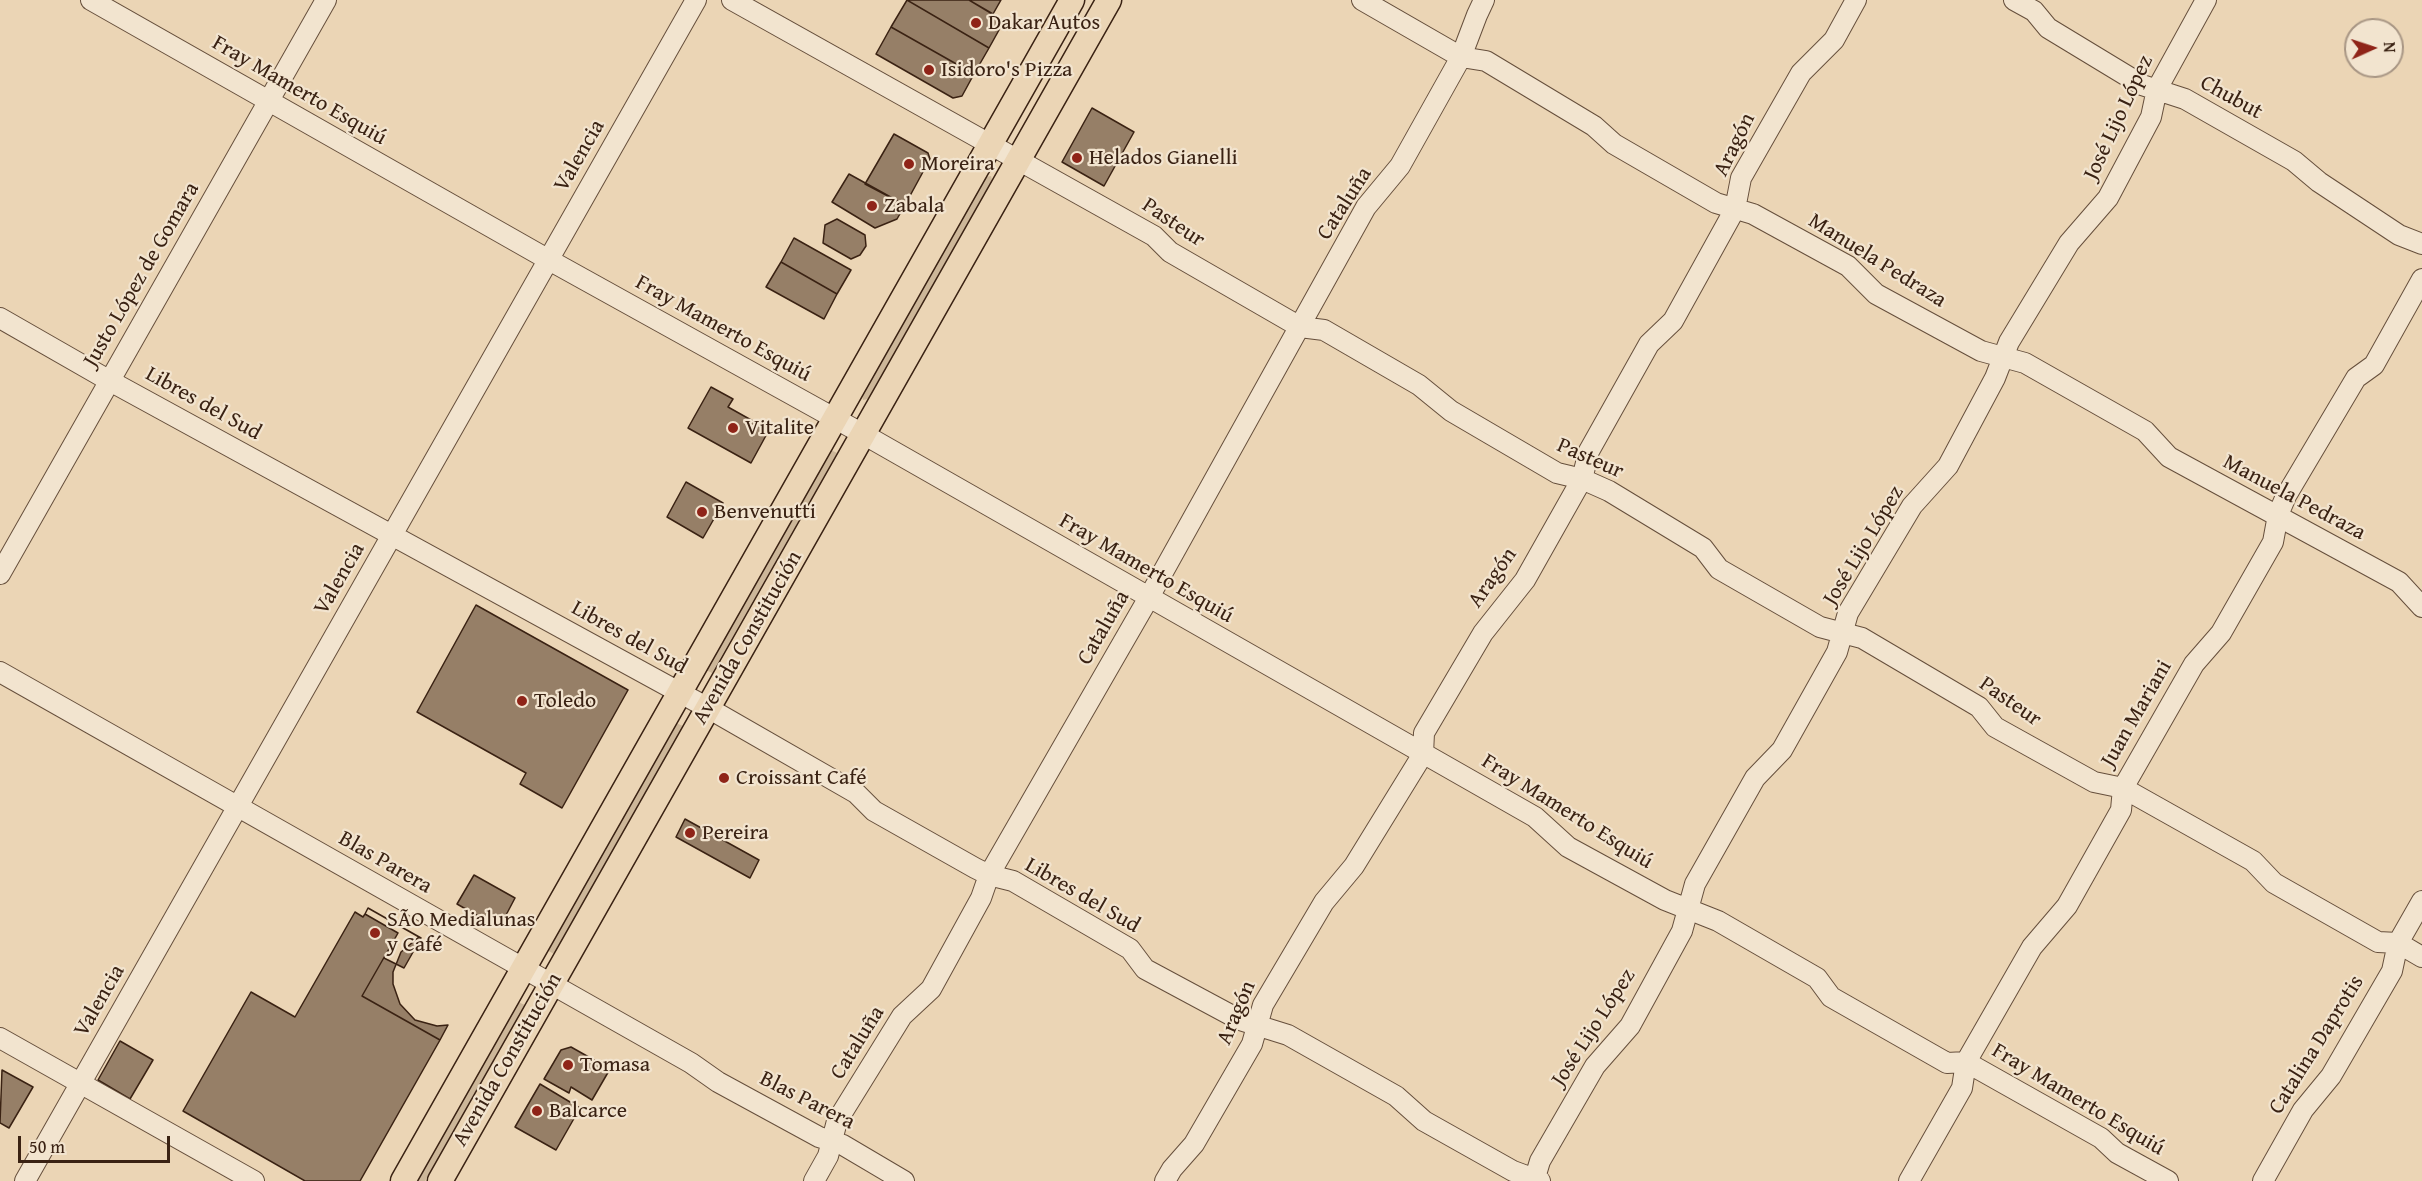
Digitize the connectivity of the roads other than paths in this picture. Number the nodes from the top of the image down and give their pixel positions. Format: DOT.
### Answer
graph roads {
  1 [pos="91,0"];
  2 [pos="326,0"];
  3 [pos="696,0"];
  4 [pos="732,0"];
  5 [pos="1072,0"];
  6 [pos="1109,0"];
  7 [pos="1362,0"];
  8 [pos="1484,0"];
  9 [pos="1856,0"];
  10 [pos="2014,0"];
  11 [pos="2206,0"];
  12 [pos="1461,57"];
  13 [pos="2157,89"];
  14 [pos="269,101"];
  15 [pos="990,144"];
  16 [pos="1018,160"];
  17 [pos="1735,209"];
  18 [pos="2422,244"];
  19 [pos="549,260"];
  20 [pos="2422,279"];
  21 [pos="0,318"];
  22 [pos="1300,327"];
  23 [pos="2003,358"];
  24 [pos="110,381"];
  25 [pos="835,418"];
  26 [pos="863,434"];
  27 [pos="1582,479"];
  28 [pos="2278,515"];
  29 [pos="392,535"];
  30 [pos="0,574"];
  31 [pos="1148,599"];
  32 [pos="2422,607"];
  33 [pos="1842,632"];
  34 [pos="0,672"];
  35 [pos="679,693"];
  36 [pos="708,708"];
  37 [pos="1423,754"];
  38 [pos="2123,788"];
  39 [pos="238,806"];
  40 [pos="989,875"];
  41 [pos="2422,901"];
  42 [pos="1688,908"];
  43 [pos="2398,943"];
  44 [pos="2422,957"];
  45 [pos="522,969"];
  46 [pos="550,985"];
  47 [pos="1258,1026"];
  48 [pos="0,1038"];
  49 [pos="1966,1062"];
  50 [pos="81,1084"];
  51 [pos="832,1141"];
  52 [pos="1536,1180"];
  53 [pos="26,1181"];
  54 [pos="254,1181"];
  55 [pos="403,1181"];
  56 [pos="440,1181"];
  57 [pos="814,1181"];
  58 [pos="904,1181"];
  59 [pos="1165,1181"];
  60 [pos="1909,1181"];
  61 [pos="2168,1181"];
  62 [pos="2263,1181"];
  1 -- 14 [label="street, Fray Mamerto Esquiú"];
  2 -- 14 [label="street, Justo López de Gomara"];
  3 -- 19 [label="street, Valencia"];
  4 -- 15 [label="street, Pasteur"];
  5 -- 15 [label="main road, Avenida Constitución"];
  6 -- 16 [label="main road, Avenida Constitución"];
  7 -- 12 [label="street, Manuela Pedraza"];
  8 -- 12 [label="street, Cataluña"];
  9 -- 17 [label="street, Aragón"];
  10 -- 13 [label="street, Chubut"];
  11 -- 13 [label="street, José Lijo López"];
  12 -- 17 [label="street, Manuela Pedraza"];
  12 -- 22 [label="street, Cataluña"];
  13 -- 18 [label="street, Chubut"];
  13 -- 23 [label="street, José Lijo López"];
  14 -- 19 [label="street, Fray Mamerto Esquiú"];
  14 -- 24 [label="street, Justo López de Gomara"];
  15 -- 16 [label="street, Pasteur"];
  15 -- 25 [label="main road, Avenida Constitución"];
  16 -- 22 [label="street, Pasteur"];
  16 -- 26 [label="main road, Avenida Constitución"];
  17 -- 23 [label="street, Manuela Pedraza"];
  17 -- 27 [label="street, Aragón"];
  19 -- 25 [label="street, Fray Mamerto Esquiú"];
  19 -- 29 [label="street, Valencia"];
  20 -- 28 [label="street, Juan Mariani"];
  21 -- 24 [label="street, Libres del Sud"];
  22 -- 27 [label="street, Pasteur"];
  22 -- 31 [label="street, Cataluña"];
  23 -- 28 [label="street, Manuela Pedraza"];
  23 -- 33 [label="street, José Lijo López"];
  24 -- 29 [label="street, Libres del Sud"];
  24 -- 30 [label="street, Justo López de Gomara"];
  25 -- 26 [label="street, Fray Mamerto Esquiú"];
  25 -- 35 [label="main road, Avenida Constitución"];
  26 -- 31 [label="street, Fray Mamerto Esquiú"];
  26 -- 36 [label="main road, Avenida Constitución"];
  27 -- 33 [label="street, Pasteur"];
  27 -- 37 [label="street, Aragón"];
  28 -- 32 [label="street, Manuela Pedraza"];
  28 -- 38 [label="street, Juan Mariani"];
  29 -- 35 [label="street, Libres del Sud"];
  29 -- 39 [label="street, Valencia"];
  31 -- 37 [label="street, Fray Mamerto Esquiú"];
  31 -- 40 [label="street, Cataluña"];
  33 -- 38 [label="street, Pasteur"];
  33 -- 42 [label="street, José Lijo López"];
  34 -- 39 [label="street, Blas Parera"];
  35 -- 36 [label="street, Libres del Sud"];
  35 -- 45 [label="main road, Avenida Constitución"];
  36 -- 40 [label="street, Libres del Sud"];
  36 -- 46 [label="main road, Avenida Constitución"];
  37 -- 42 [label="street, Fray Mamerto Esquiú"];
  37 -- 47 [label="street, Aragón"];
  38 -- 43 [label="street, Pasteur"];
  38 -- 49 [label="street, Juan Mariani"];
  39 -- 45 [label="street, Blas Parera"];
  39 -- 50 [label="street, Valencia"];
  40 -- 47 [label="street, Libres del Sud"];
  40 -- 51 [label="street, Cataluña"];
  41 -- 43 [label="street, Catalina Daprotis"];
  42 -- 49 [label="street, Fray Mamerto Esquiú"];
  42 -- 52 [label="street, José Lijo López"];
  43 -- 44 [label="street, Pasteur"];
  43 -- 62 [label="street, Catalina Daprotis"];
  45 -- 46 [label="street, Blas Parera"];
  45 -- 55 [label="main road, Avenida Constitución"];
  46 -- 51 [label="street, Blas Parera"];
  46 -- 56 [label="main road, Avenida Constitución"];
  47 -- 52 [label="street, Libres del Sud"];
  47 -- 59 [label="street, Aragón"];
  48 -- 50 [label="street"];
  49 -- 60 [label="street, Juan Mariani"];
  49 -- 61 [label="street, Fray Mamerto Esquiú"];
  50 -- 53 [label="street, Valencia"];
  50 -- 54 [label="street"];
  51 -- 57 [label="street, Cataluña"];
  51 -- 58 [label="street, Blas Parera"];
}
